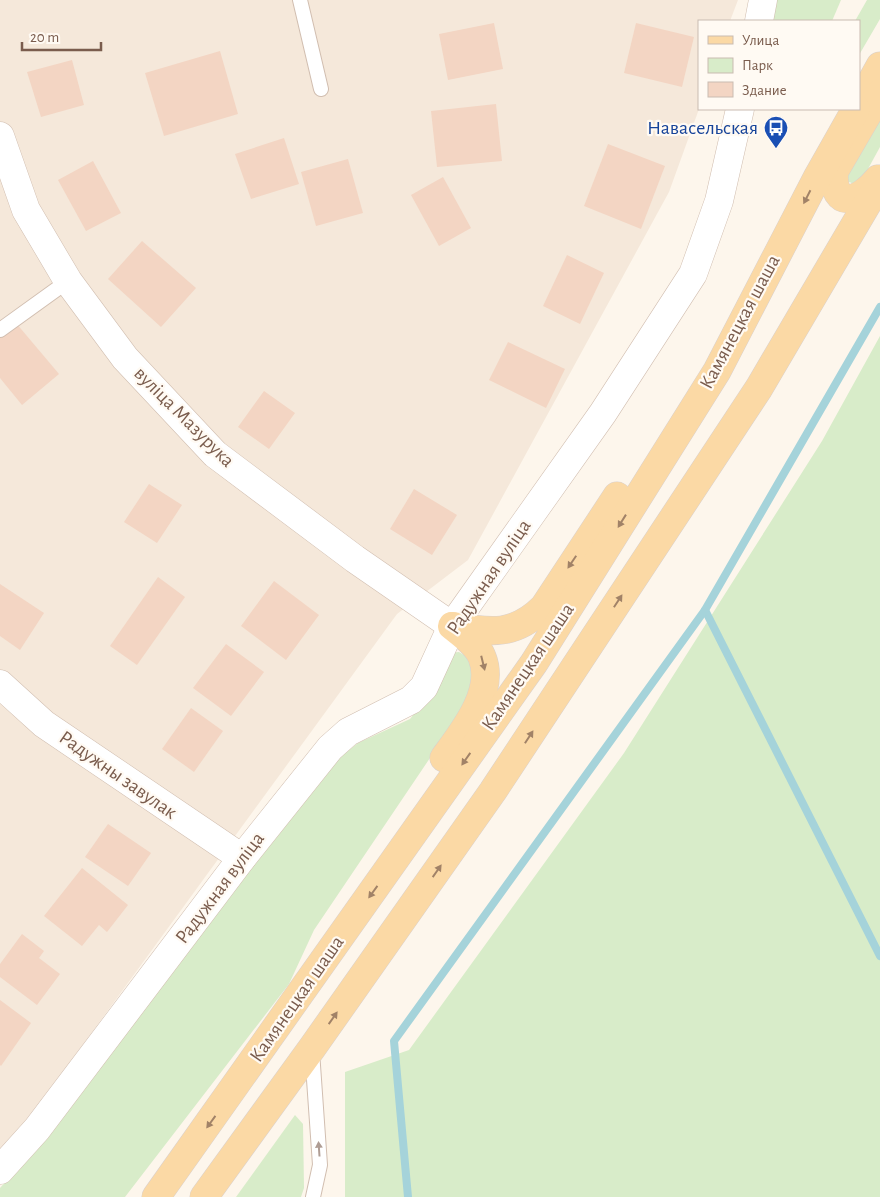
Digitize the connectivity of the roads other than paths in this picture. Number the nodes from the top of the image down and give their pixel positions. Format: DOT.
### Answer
graph roads {
  1 [pos="300,0"];
  2 [pos="763,0"];
  3 [pos="759,20"];
  4 [pos="880,66"];
  5 [pos="321,89"];
  6 [pos="880,93"];
  7 [pos="860,102"];
  8 [pos="740,110"];
  9 [pos="855,110"];
  10 [pos="0,136"];
  11 [pos="880,177"];
  12 [pos="880,182"];
  13 [pos="68,281"];
  14 [pos="0,330"];
  15 [pos="679,429"];
  16 [pos="452,626"];
  17 [pos="0,684"];
  18 [pos="242,858"];
  19 [pos="300,991"];
  20 [pos="312,1048"];
  21 [pos="0,1170"];
  22 [pos="156,1197"];
  23 [pos="204,1197"];
  24 [pos="313,1197"];
  1 -- 5 [label="lane"];
  2 -- 3 [label="street"];
  4 -- 7 [label="main road"];
  6 -- 11 [label="main road"];
  8 -- 16 [label="street, Радужная вуліца"];
  9 -- 15 [label="main road, Камянецкая шаша, one-way"];
  10 -- 13 [label="street, вуліца Мазурука"];
  20 -- 12 [label="main road, Камянецкая шаша, one-way"];
  13 -- 14 [label="lane"];
  13 -- 16 [label="street, вуліца Мазурука"];
  15 -- 16 [label="main road, one-way"];
  15 -- 19 [label="main road, Камянецкая шаша, one-way"];
  16 -- 18 [label="street, Радужная вуліца"];
  16 -- 19 [label="main road, one-way"];
  17 -- 18 [label="street, Радужны завулак"];
  18 -- 21 [label="street, Радужная вуліца"];
  19 -- 22 [label="main road, Камянецкая шаша, one-way"];
  20 -- 23 [label="main road, Камянецкая шаша"];
  24 -- 20 [label="lane, one-way"];
}
